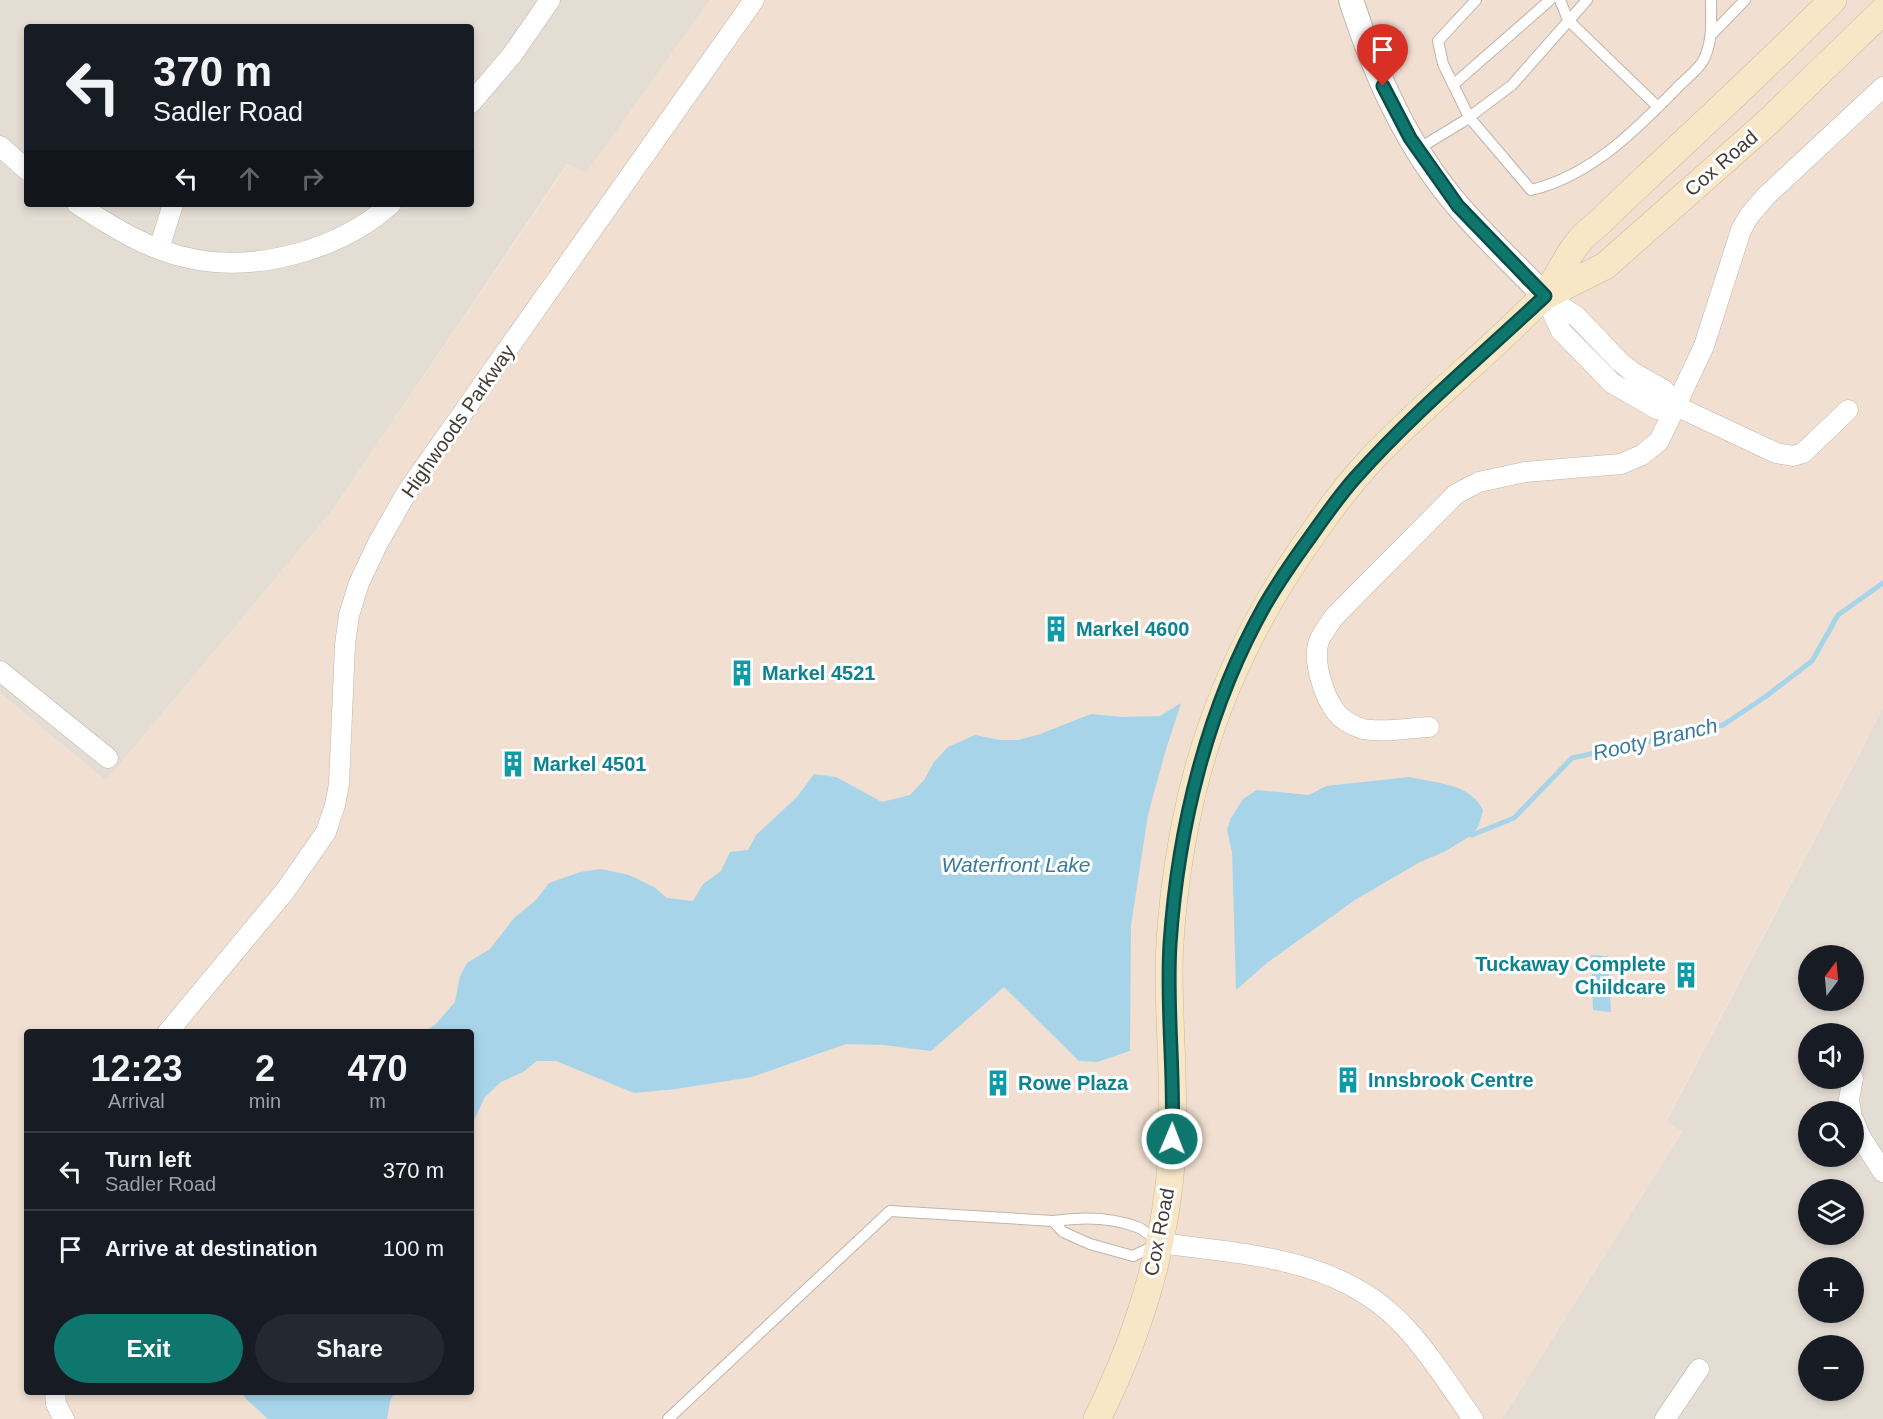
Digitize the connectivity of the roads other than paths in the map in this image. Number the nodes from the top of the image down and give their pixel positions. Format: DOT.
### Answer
graph roads {
  1 [pos="550,0"];
  2 [pos="754,0"];
  3 [pos="1351,0"];
  4 [pos="1476,0"];
  5 [pos="1550,0"];
  6 [pos="1560,0"];
  7 [pos="1587,0"];
  8 [pos="1711,0"];
  9 [pos="1745,0"];
  10 [pos="1833,0"];
  11 [pos="1879,17"];
  12 [pos="1568,20"];
  13 [pos="1711,35"];
  14 [pos="1453,85"];
  15 [pos="1883,87"];
  16 [pos="474,100"];
  17 [pos="1658,107"];
  18 [pos="1469,117"];
  19 [pos="0,146"];
  20 [pos="1418,149"];
  21 [pos="24,167"];
  22 [pos="82,207"];
  23 [pos="172,207"];
  24 [pos="387,207"];
  25 [pos="159,249"];
  26 [pos="1545,296"];
  27 [pos="1676,406"];
  28 [pos="1848,410"];
  29 [pos="0,671"];
  30 [pos="1429,727"];
  31 [pos="108,758"];
  32 [pos="170,1029"];
  33 [pos="1864,1142"];
  34 [pos="1883,1172"];
  35 [pos="1053,1221"];
  36 [pos="1160,1244"];
  37 [pos="1699,1370"];
  38 [pos="56,1395"];
  39 [pos="64,1419"];
  40 [pos="669,1419"];
  41 [pos="1097,1419"];
  42 [pos="1473,1419"];
  43 [pos="1665,1419"];
  1 -- 16 [label="street"];
  2 -- 32 [label="street, Highwoods Parkway"];
  3 -- 20 [label="street"];
  4 -- 14 [label="lane"];
  5 -- 14 [label="lane"];
  6 -- 12 [label="lane"];
  7 -- 12 [label="lane"];
  8 -- 13 [label="lane"];
  9 -- 13 [label="lane"];
  10 -- 26 [label="main road, Cox Road"];
  11 -- 26 [label="main road, Cox Road"];
  12 -- 17 [label="lane"];
  12 -- 18 [label="lane"];
  13 -- 17 [label="lane"];
  14 -- 18 [label="lane"];
  15 -- 27 [label="street"];
  17 -- 18 [label="lane"];
  18 -- 20 [label="lane"];
  19 -- 21 [label="street"];
  20 -- 26 [label="street"];
  22 -- 25 [label="street"];
  23 -- 25 [label="street"];
  24 -- 25 [label="street"];
  26 -- 27 [label="street"];
  26 -- 36 [label="main road, Cox Road"];
  27 -- 28 [label="street"];
  27 -- 30 [label="street"];
  29 -- 31 [label="street"];
  33 -- 34 [label="street"];
  35 -- 36 [label="lane"];
  35 -- 36 [label="lane"];
  35 -- 40 [label="lane"];
  36 -- 41 [label="main road, Cox Road"];
  36 -- 42 [label="street"];
  37 -- 43 [label="street"];
  38 -- 39 [label="street"];
}
